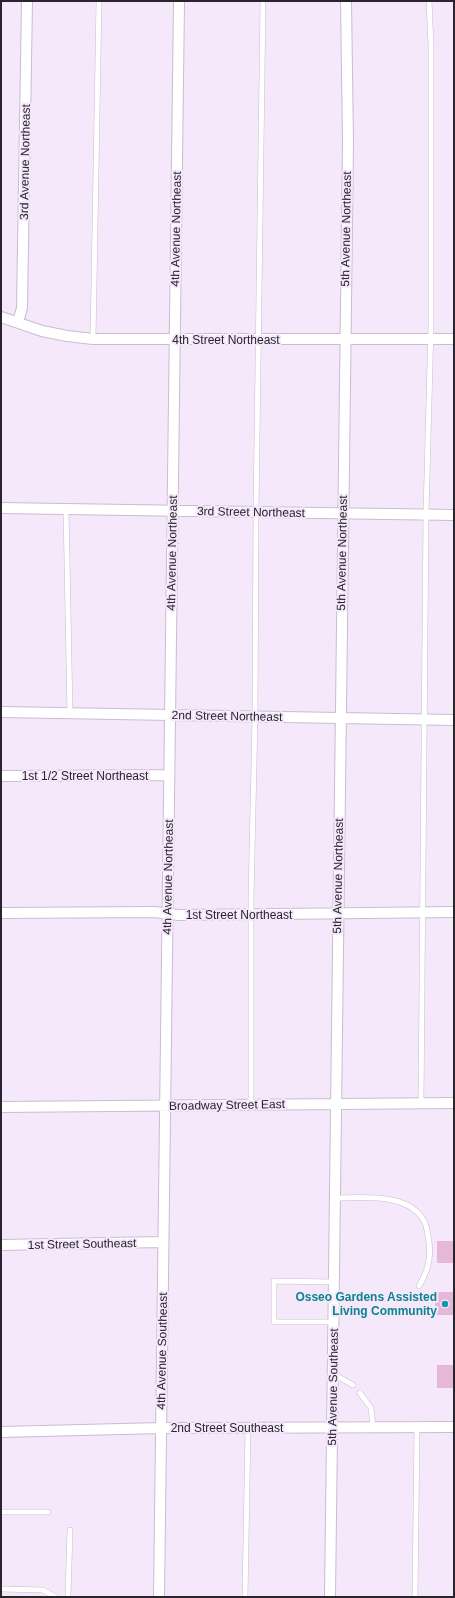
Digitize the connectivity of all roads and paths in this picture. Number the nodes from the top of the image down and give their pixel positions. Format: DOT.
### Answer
graph roads {
  1 [pos="27,1"];
  2 [pos="99,1"];
  3 [pos="179,1"];
  4 [pos="264,1"];
  5 [pos="346,1"];
  6 [pos="429,1"];
  7 [pos="1,317"];
  8 [pos="18,322"];
  9 [pos="93,339"];
  10 [pos="345,339"];
  11 [pos="430,339"];
  12 [pos="454,339"];
  13 [pos="175,340"];
  14 [pos="259,340"];
  15 [pos="1,508"];
  16 [pos="66,509"];
  17 [pos="172,511"];
  18 [pos="256,512"];
  19 [pos="343,514"];
  20 [pos="426,514"];
  21 [pos="454,515"];
  22 [pos="1,712"];
  23 [pos="70,714"];
  24 [pos="170,716"];
  25 [pos="255,717"];
  26 [pos="340,718"];
  27 [pos="426,720"];
  28 [pos="454,720"];
  29 [pos="169,775"];
  30 [pos="1,776"];
  31 [pos="454,912"];
  32 [pos="167,913"];
  33 [pos="423,913"];
  34 [pos="1,914"];
  35 [pos="251,914"];
  36 [pos="338,914"];
  37 [pos="421,1103"];
  38 [pos="454,1103"];
  39 [pos="336,1104"];
  40 [pos="251,1105"];
  41 [pos="164,1106"];
  42 [pos="1,1107"];
  43 [pos="335,1198"];
  44 [pos="163,1242"];
  45 [pos="1,1245"];
  46 [pos="334,1282"];
  47 [pos="419,1286"];
  48 [pos="334,1322"];
  49 [pos="333,1374"];
  50 [pos="353,1385"];
  51 [pos="360,1393"];
  52 [pos="248,1427"];
  53 [pos="373,1427"];
  54 [pos="416,1427"];
  55 [pos="454,1427"];
  56 [pos="161,1428"];
  57 [pos="332,1428"];
  58 [pos="1,1432"];
  59 [pos="1,1512"];
  60 [pos="48,1512"];
  61 [pos="70,1530"];
  62 [pos="1,1589"];
  63 [pos="55,1597"];
  64 [pos="68,1597"];
  65 [pos="159,1597"];
  66 [pos="245,1597"];
  67 [pos="330,1597"];
  68 [pos="415,1597"];
  1 -- 8 [label="street, 3rd Avenue Northeast"];
  2 -- 9 [label="lane"];
  3 -- 13 [label="street, 4th Avenue Northeast"];
  4 -- 14 [label="lane"];
  5 -- 10 [label="street, 5th Avenue Northeast"];
  6 -- 11 [label="lane"];
  7 -- 8 [label="street, 4th Street Northeast"];
  8 -- 9 [label="street, 4th Street Northeast"];
  9 -- 13 [label="street, 4th Street Northeast"];
  10 -- 11 [label="street, 4th Street Northeast"];
  10 -- 14 [label="street, 4th Street Northeast"];
  10 -- 19 [label="street, 5th Avenue Northeast"];
  11 -- 12 [label="street, 4th Street Northeast"];
  11 -- 20 [label="lane"];
  13 -- 14 [label="street, 4th Street Northeast"];
  13 -- 17 [label="street, 4th Avenue Northeast"];
  14 -- 18 [label="lane"];
  15 -- 16 [label="street, 3rd Street Northeast"];
  16 -- 17 [label="street, 3rd Street Northeast"];
  16 -- 23 [label="lane"];
  17 -- 18 [label="street, 3rd Street Northeast"];
  17 -- 24 [label="street, 4th Avenue Northeast"];
  18 -- 19 [label="street, 3rd Street Northeast"];
  18 -- 25 [label="lane"];
  19 -- 20 [label="street, 3rd Street Northeast"];
  19 -- 26 [label="street, 5th Avenue Northeast"];
  20 -- 21 [label="street, 3rd Street Northeast"];
  20 -- 27 [label="lane"];
  22 -- 23 [label="street, 2nd Street Northeast"];
  23 -- 24 [label="street, 2nd Street Northeast"];
  24 -- 25 [label="street, 2nd Street Northeast"];
  24 -- 29 [label="street, 4th Avenue Northeast"];
  25 -- 26 [label="street, 2nd Street Northeast"];
  25 -- 35 [label="lane"];
  26 -- 27 [label="street, 2nd Street Northeast"];
  26 -- 36 [label="street, 5th Avenue Northeast"];
  27 -- 28 [label="street, 2nd Street Northeast"];
  27 -- 33 [label="lane"];
  29 -- 30 [label="street, 1st 1/2 Street Northeast"];
  29 -- 32 [label="street, 4th Avenue Northeast"];
  31 -- 33 [label="street, 1st Street Northeast"];
  32 -- 34 [label="street, 1st Street Northeast"];
  32 -- 35 [label="street, 1st Street Northeast"];
  32 -- 41 [label="street, 4th Avenue Northeast"];
  33 -- 36 [label="street, 1st Street Northeast"];
  33 -- 37 [label="lane"];
  35 -- 36 [label="street, 1st Street Northeast"];
  35 -- 40 [label="lane"];
  36 -- 39 [label="street, 5th Avenue Northeast"];
  37 -- 38 [label="street, Broadway Street East"];
  37 -- 39 [label="street, Broadway Street East"];
  39 -- 40 [label="street, Broadway Street East"];
  39 -- 43 [label="street, 5th Avenue Southeast"];
  40 -- 41 [label="street, Broadway Street East"];
  41 -- 42 [label="street, Broadway Street East"];
  41 -- 44 [label="street, 4th Avenue Southeast"];
  43 -- 46 [label="street, 5th Avenue Southeast"];
  43 -- 47 [label="lane"];
  44 -- 45 [label="street, 1st Street Southeast"];
  44 -- 56 [label="street, 4th Avenue Southeast"];
  46 -- 48 [label="street, 5th Avenue Southeast"];
  46 -- 48 [label="lane"];
  48 -- 49 [label="street, 5th Avenue Southeast"];
  49 -- 50 [label="lane"];
  49 -- 57 [label="street, 5th Avenue Southeast"];
  51 -- 53 [label="lane"];
  52 -- 56 [label="street, 2nd Street Southeast"];
  52 -- 57 [label="street, 2nd Street Southeast"];
  52 -- 66 [label="lane"];
  53 -- 54 [label="street, 2nd Street Southeast"];
  53 -- 57 [label="street, 2nd Street Southeast"];
  54 -- 55 [label="street, 2nd Street Southeast"];
  54 -- 68 [label="lane"];
  56 -- 58 [label="street, 2nd Street Southeast"];
  56 -- 65 [label="street, 4th Avenue Southeast"];
  57 -- 67 [label="street, 5th Avenue Southeast"];
  59 -- 60 [label="lane"];
  61 -- 64 [label="lane"];
  62 -- 63 [label="lane"];
}
